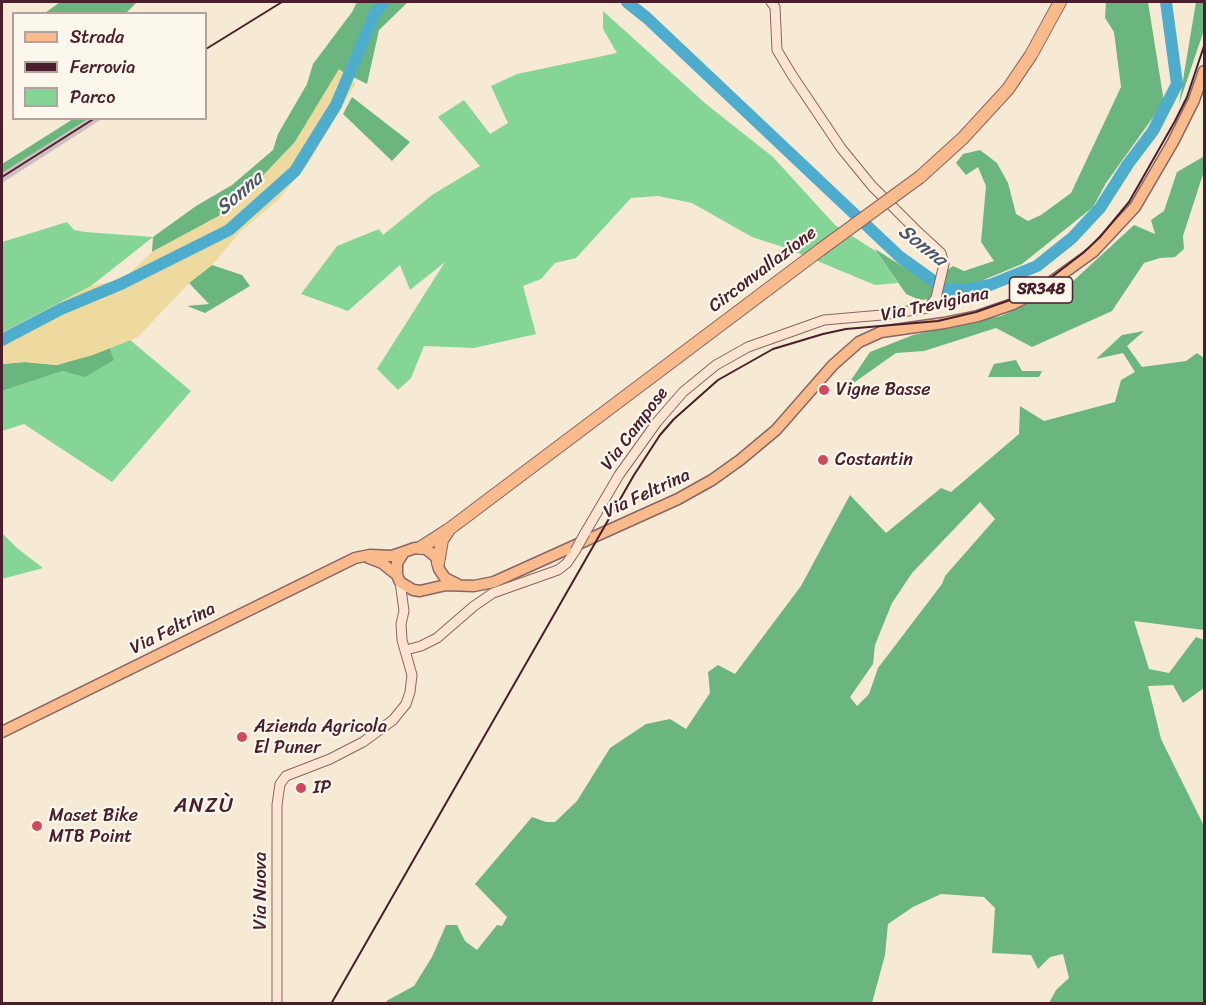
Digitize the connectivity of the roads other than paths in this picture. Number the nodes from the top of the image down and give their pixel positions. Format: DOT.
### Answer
graph roads {
  1 [pos="771,2"];
  2 [pos="1060,2"];
  3 [pos="1204,71"];
  4 [pos="798,406"];
  5 [pos="448,530"];
  6 [pos="420,548"];
  7 [pos="404,552"];
  8 [pos="360,556"];
  9 [pos="439,566"];
  10 [pos="399,579"];
  11 [pos="457,584"];
  12 [pos="423,590"];
  13 [pos="404,611"];
  14 [pos="406,650"];
  15 [pos="2,732"];
  16 [pos="277,1004"];
  1 -- 14 [label="street, Via Campose, bridge"];
  2 -- 5 [label="highway, Circonvallazione, bridge"];
  3 -- 4 [label="main road, Via Trevigiana / SR348"];
  4 -- 11 [label="main road, Via Feltrina / SR348"];
  5 -- 6 [label="highway, Circonvallazione"];
  5 -- 9 [label="highway"];
  6 -- 7 [label="main road, Via Feltrina"];
  6 -- 9 [label="main road"];
  7 -- 8 [label="main road, Via Feltrina"];
  7 -- 10 [label="main road"];
  8 -- 10 [label="main road"];
  8 -- 15 [label="main road, Via Feltrina"];
  9 -- 11 [label="main road"];
  9 -- 12 [label="main road"];
  10 -- 12 [label="main road"];
  10 -- 13 [label="street"];
  11 -- 12 [label="main road, Via Feltrina / SR348"];
  12 -- 13 [label="street"];
  13 -- 14 [label="street"];
  14 -- 16 [label="street, Via Nuova"];
}
